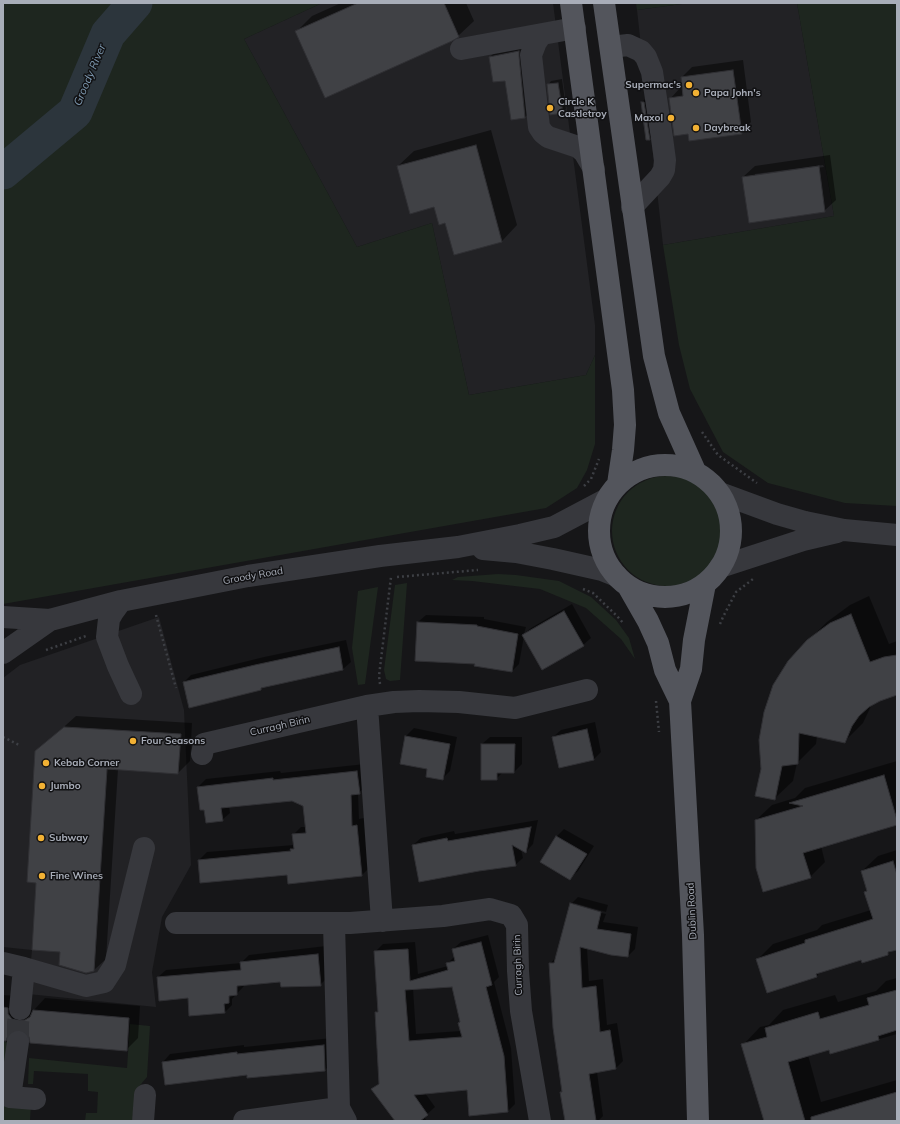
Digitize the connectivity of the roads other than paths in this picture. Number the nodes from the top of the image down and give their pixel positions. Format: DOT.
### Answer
graph roads {
  1 [pos="571,3"];
  2 [pos="599,3"];
  3 [pos="604,3"];
  4 [pos="575,28"];
  5 [pos="541,35"];
  6 [pos="611,48"];
  7 [pos="461,49"];
  8 [pos="583,85"];
  9 [pos="594,169"];
  10 [pos="632,207"];
  11 [pos="695,471"];
  12 [pos="612,492"];
  13 [pos="720,493"];
  14 [pos="844,530"];
  15 [pos="897,535"];
  16 [pos="458,547"];
  17 [pos="720,567"];
  18 [pos="623,581"];
  19 [pos="705,584"];
  20 [pos="121,601"];
  21 [pos="3,617"];
  22 [pos="50,620"];
  23 [pos="3,653"];
  24 [pos="587,690"];
  25 [pos="131,694"];
  26 [pos="680,701"];
  27 [pos="374,705"];
  28 [pos="202,754"];
  29 [pos="144,848"];
  30 [pos="382,921"];
  31 [pos="176,924"];
  32 [pos="334,924"];
  33 [pos="13,966"];
  34 [pos="20,1008"];
  35 [pos="18,1042"];
  36 [pos="145,1095"];
  37 [pos="35,1099"];
  38 [pos="343,1114"];
  39 [pos="146,1121"];
  40 [pos="244,1121"];
  41 [pos="540,1121"];
  42 [pos="698,1121"];
  1 -- 4 [label="main road"];
  2 -- 4 [label="main road"];
  3 -- 6 [label="main road"];
  4 -- 5 [label="street"];
  4 -- 8 [label="main road"];
  5 -- 7 [label="street"];
  5 -- 9 [label="street"];
  6 -- 8 [label="main road"];
  6 -- 10 [label="main road"];
  6 -- 10 [label="street"];
  8 -- 9 [label="main road"];
  9 -- 12 [label="main road"];
  10 -- 11 [label="main road"];
  11 -- 12 [label="main road"];
  11 -- 13 [label="main road"];
  12 -- 16 [label="street"];
  12 -- 18 [label="main road"];
  13 -- 14 [label="street"];
  13 -- 17 [label="main road"];
  14 -- 15 [label="street"];
  14 -- 17 [label="street"];
  16 -- 18 [label="street"];
  16 -- 20 [label="street, Groody Road"];
  17 -- 19 [label="main road"];
  18 -- 19 [label="main road"];
  18 -- 26 [label="main road"];
  19 -- 26 [label="main road"];
  20 -- 22 [label="street, Groody Road"];
  20 -- 25 [label="street"];
  21 -- 22 [label="street"];
  22 -- 23 [label="street"];
  24 -- 27 [label="street, Curragh Birin"];
  26 -- 42 [label="main road, Dublin Road"];
  27 -- 28 [label="street, Curragh Birin"];
  27 -- 30 [label="street"];
  29 -- 33 [label="street"];
  30 -- 32 [label="street, Curragh Birin"];
  30 -- 41 [label="street, Curragh Birin"];
  31 -- 32 [label="street, Curragh Birin"];
  32 -- 38 [label="street"];
  33 -- 34 [label="street"];
  35 -- 37 [label="street"];
  36 -- 39 [label="street"];
  38 -- 40 [label="street"];
}
